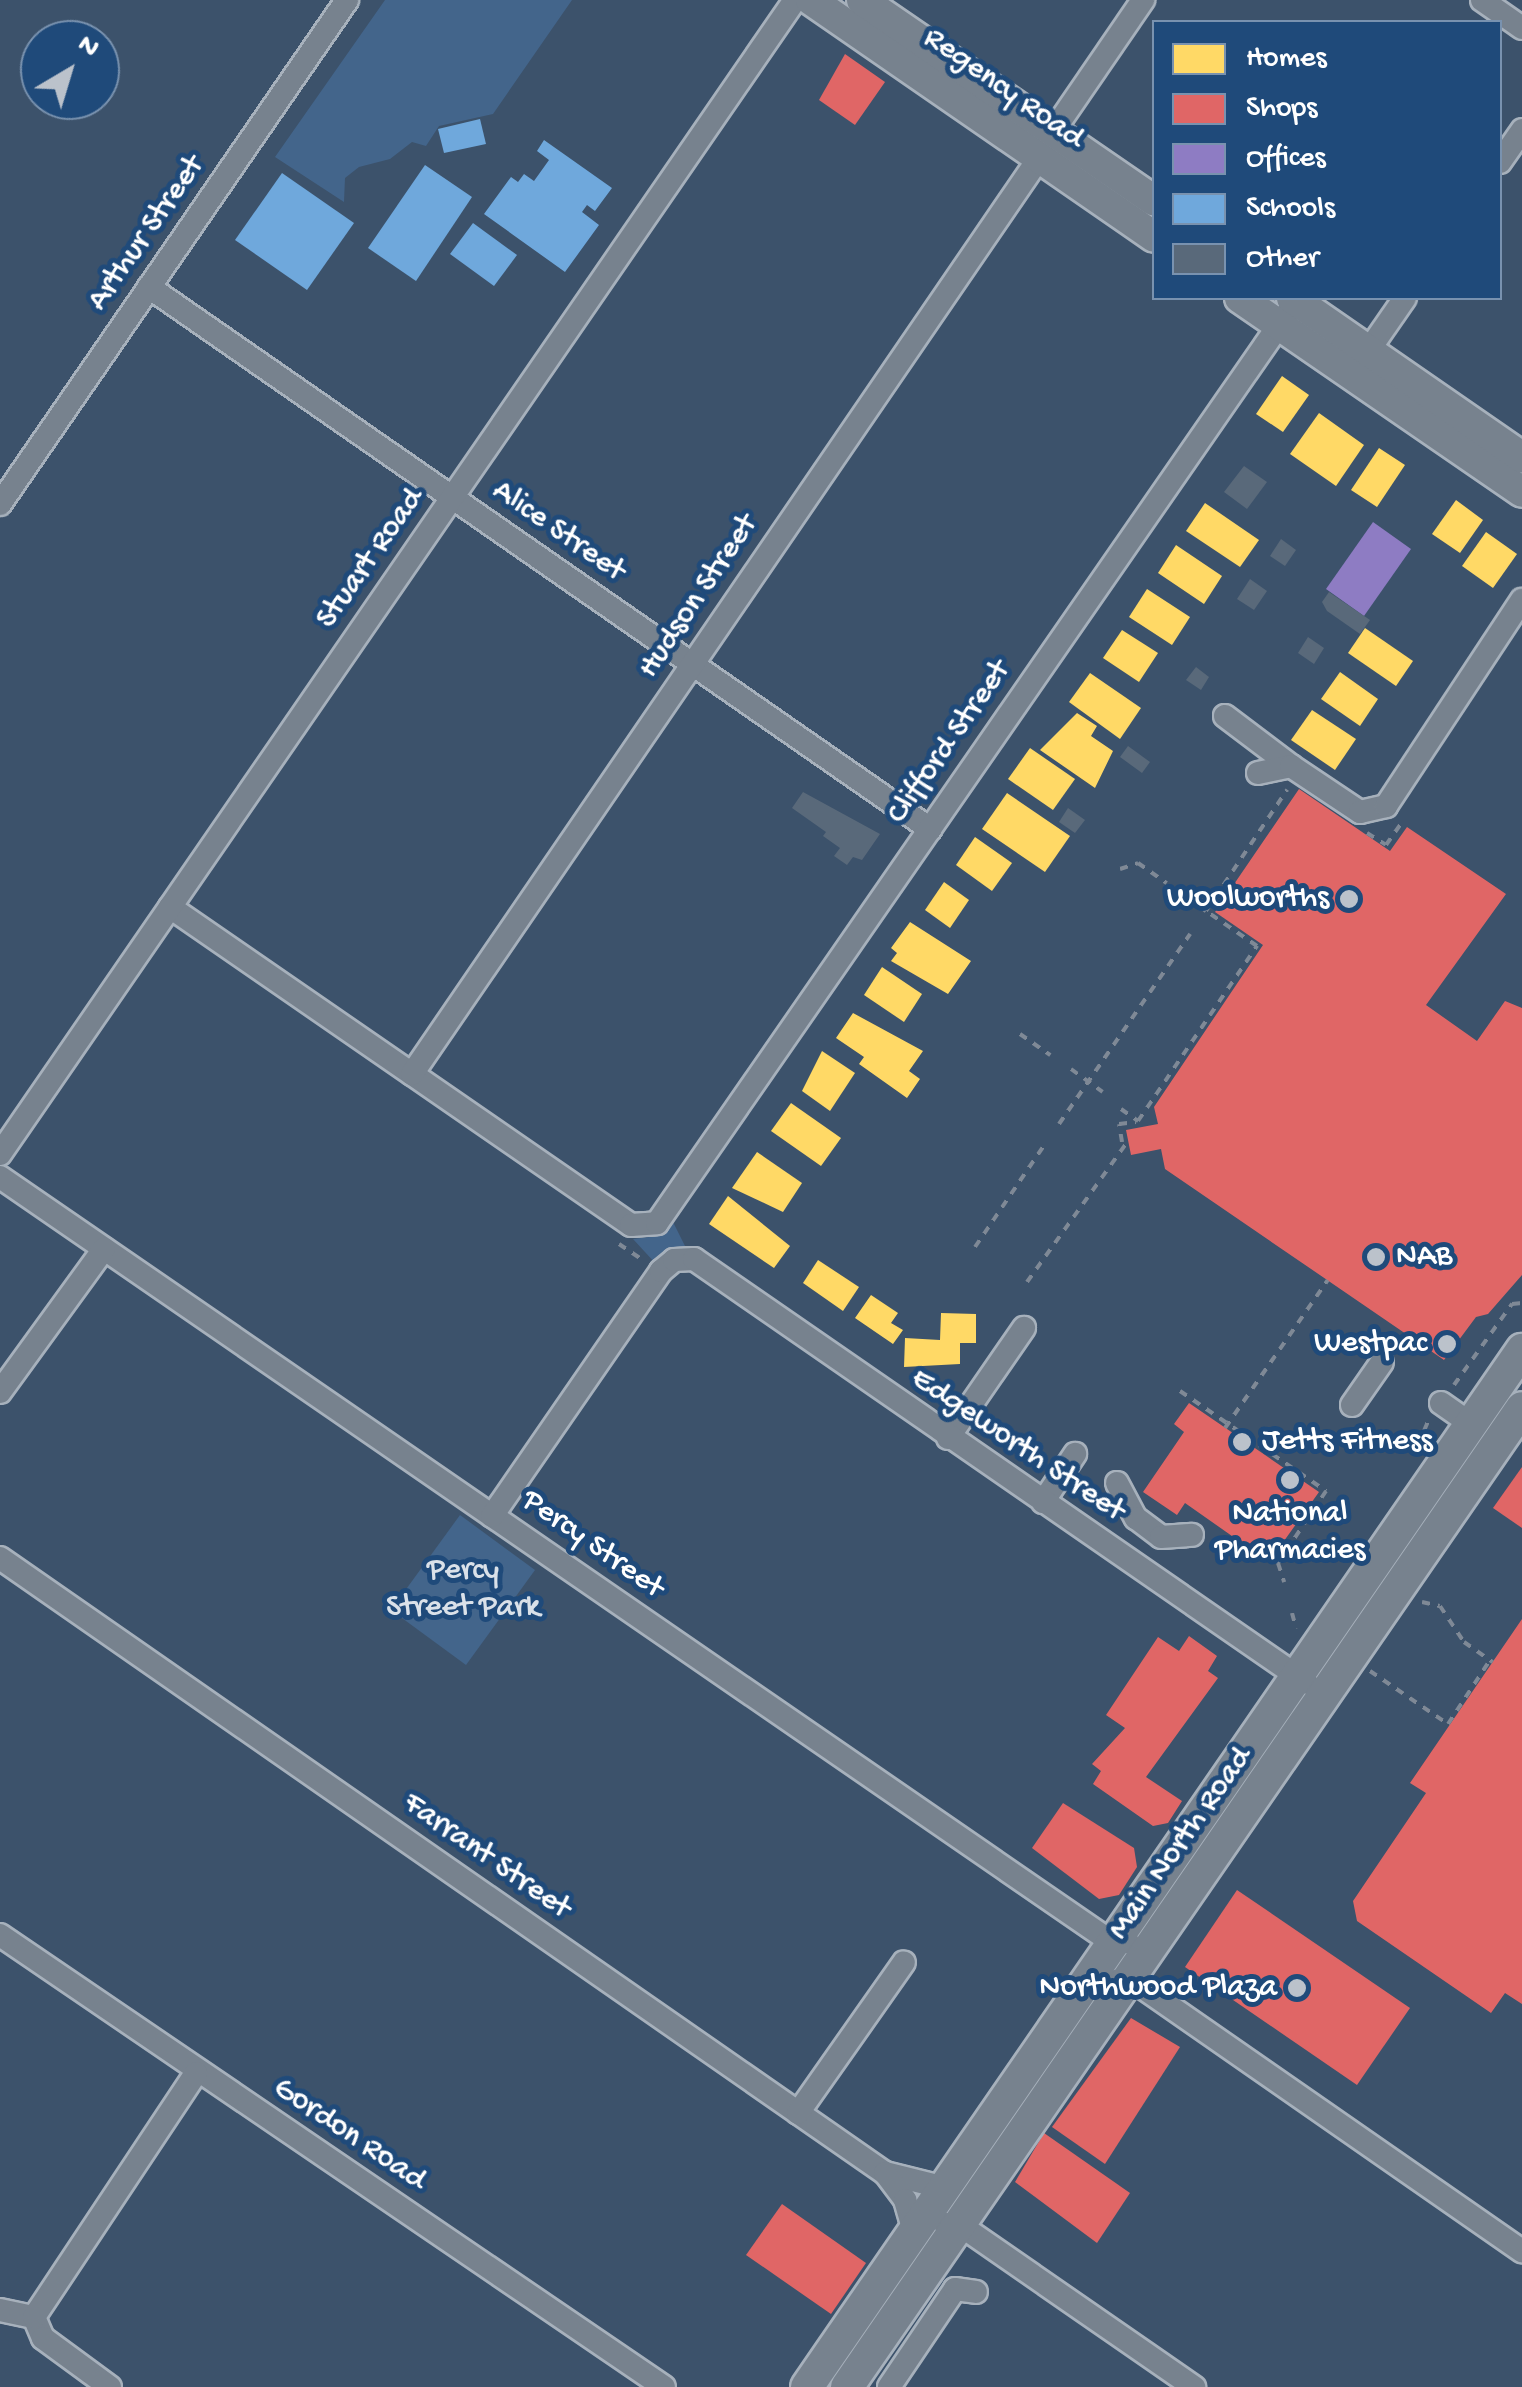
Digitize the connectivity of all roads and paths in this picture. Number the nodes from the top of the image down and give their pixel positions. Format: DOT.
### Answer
graph roads {
  1 [pos="347,0"];
  2 [pos="795,0"];
  3 [pos="811,0"];
  4 [pos="862,0"];
  5 [pos="1143,0"];
  6 [pos="1482,0"];
  7 [pos="1522,28"];
  8 [pos="1522,130"];
  9 [pos="1047,144"];
  10 [pos="1502,159"];
  11 [pos="1152,200"];
  12 [pos="1152,235"];
  13 [pos="149,288"];
  14 [pos="1251,300"];
  15 [pos="1404,300"];
  16 [pos="1289,307"];
  17 [pos="1360,363"];
  18 [pos="1522,457"];
  19 [pos="1522,492"];
  20 [pos="452,498"];
  21 [pos="0,504"];
  22 [pos="1522,600"];
  23 [pos="692,664"];
  24 [pos="1224,716"];
  25 [pos="1258,773"];
  26 [pos="1291,774"];
  27 [pos="1410,810"];
  28 [pos="930,829"];
  29 [pos="1361,829"];
  30 [pos="1120,869"];
  31 [pos="1167,883"];
  32 [pos="1190,899"];
  33 [pos="170,907"];
  34 [pos="1206,910"];
  35 [pos="1190,934"];
  36 [pos="1020,1034"];
  37 [pos="1050,1055"];
  38 [pos="1071,1070"];
  39 [pos="412,1074"];
  40 [pos="1088,1081"];
  41 [pos="1103,1092"];
  42 [pos="1121,1110"];
  43 [pos="1138,1121"];
  44 [pos="1059,1124"];
  45 [pos="1046,1144"];
  46 [pos="0,1154"];
  47 [pos="0,1177"];
  48 [pos="632,1225"];
  49 [pos="974,1246"];
  50 [pos="104,1249"];
  51 [pos="667,1266"];
  52 [pos="1328,1280"];
  53 [pos="1027,1282"];
  54 [pos="1522,1303"];
  55 [pos="1024,1328"];
  56 [pos="1522,1350"];
  57 [pos="1382,1362"];
  58 [pos="1180,1391"];
  59 [pos="0,1392"];
  60 [pos="1441,1403"];
  61 [pos="1352,1405"];
  62 [pos="1522,1408"];
  63 [pos="1471,1424"];
  64 [pos="1226,1426"];
  65 [pos="948,1438"];
  66 [pos="1401,1439"];
  67 [pos="1074,1454"];
  68 [pos="1117,1482"];
  69 [pos="1042,1502"];
  70 [pos="492,1516"];
  71 [pos="1192,1535"];
  72 [pos="0,1558"];
  73 [pos="1284,1582"];
  74 [pos="1413,1600"];
  75 [pos="1292,1613"];
  76 [pos="1296,1641"];
  77 [pos="1366,1668"];
  78 [pos="1297,1676"];
  79 [pos="1324,1695"];
  80 [pos="0,1935"];
  81 [pos="1154,1941"];
  82 [pos="1112,1944"];
  83 [pos="904,1962"];
  84 [pos="1128,1978"];
  85 [pos="1083,1988"];
  86 [pos="196,2072"];
  87 [pos="798,2114"];
  88 [pos="885,2173"];
  89 [pos="944,2188"];
  90 [pos="960,2225"];
  91 [pos="918,2226"];
  92 [pos="1520,2246"];
  93 [pos="976,2292"];
  94 [pos="0,2310"];
  95 [pos="34,2317"];
  96 [pos="110,2387"];
  97 [pos="664,2387"];
  98 [pos="807,2387"];
  99 [pos="847,2387"];
  100 [pos="889,2387"];
  101 [pos="1194,2387"];
  1 -- 13 [label="street, Arthur Street"];
  2 -- 20 [label="street, Stuart Road"];
  3 -- 9 [label="main road, Regency Road"];
  4 -- 9 [label="main road, Regency Road"];
  5 -- 9 [label="street, Hudson Street"];
  6 -- 7 [label="street"];
  8 -- 10 [label="street"];
  9 -- 11 [label="main road, Regency Road"];
  9 -- 12 [label="main road, Regency Road"];
  9 -- 23 [label="street, Hudson Street"];
  13 -- 20 [label="street, Alice Street"];
  13 -- 21 [label="street, Arthur Street"];
  14 -- 16 [label="main road"];
  15 -- 17 [label="street"];
  16 -- 17 [label="main road"];
  16 -- 28 [label="street, Clifford Street"];
  17 -- 18 [label="main road"];
  17 -- 19 [label="main road"];
  20 -- 23 [label="street, Alice Street"];
  20 -- 33 [label="street, Stuart Road"];
  22 -- 26 [label="street"];
  23 -- 28 [label="street, Alice Street"];
  23 -- 39 [label="street, Hudson Street"];
  24 -- 26 [label="street"];
  25 -- 26 [label="street"];
  26 -- 34 [label="path"];
  27 -- 29 [label="path"];
  28 -- 48 [label="street, Clifford Street"];
  30 -- 31 [label="path"];
  32 -- 34 [label="path"];
  33 -- 39 [label="street"];
  33 -- 46 [label="street, Stuart Road"];
  34 -- 43 [label="path"];
  35 -- 40 [label="path"];
  36 -- 37 [label="path"];
  38 -- 40 [label="path"];
  39 -- 48 [label="street"];
  40 -- 41 [label="path"];
  40 -- 44 [label="path"];
  42 -- 43 [label="path"];
  43 -- 53 [label="path"];
  45 -- 49 [label="path"];
  47 -- 50 [label="street, Percy Street"];
  48 -- 51 [label="path"];
  50 -- 59 [label="street"];
  50 -- 70 [label="street, Percy Street"];
  51 -- 65 [label="street, Edgeworth Street"];
  51 -- 70 [label="street"];
  52 -- 64 [label="path"];
  54 -- 60 [label="path"];
  55 -- 65 [label="street"];
  56 -- 63 [label="highway, Main North Road"];
  57 -- 61 [label="street"];
  58 -- 64 [label="path"];
  60 -- 63 [label="street"];
  60 -- 66 [label="path"];
  62 -- 79 [label="highway, Main North Road"];
  63 -- 78 [label="highway, Main North Road"];
  64 -- 73 [label="path"];
  65 -- 69 [label="street, Edgeworth Street"];
  67 -- 69 [label="street"];
  68 -- 71 [label="street"];
  69 -- 78 [label="street, Edgeworth Street"];
  70 -- 82 [label="street, Percy Street"];
  72 -- 87 [label="street, Farrant Street"];
  74 -- 77 [label="path"];
  75 -- 76 [label="path"];
  78 -- 79 [label="street, Edgeworth Street"];
  78 -- 82 [label="highway, Main North Road"];
  79 -- 81 [label="highway, Main North Road"];
  80 -- 86 [label="street, Gordon Road"];
  81 -- 82 [label="street"];
  81 -- 84 [label="highway, Main North Road"];
  82 -- 85 [label="highway, Main North Road"];
  83 -- 87 [label="street"];
  84 -- 85 [label="street"];
  84 -- 90 [label="highway, Main North Road"];
  84 -- 92 [label="street"];
  85 -- 89 [label="highway, Main North Road"];
  86 -- 95 [label="street"];
  86 -- 97 [label="street, Gordon Road"];
  87 -- 88 [label="street, Farrant Street"];
  88 -- 89 [label="street, Farrant Street"];
  88 -- 91 [label="street"];
  89 -- 91 [label="highway, Main North Road"];
  90 -- 91 [label="street"];
  90 -- 99 [label="highway, Main North Road"];
  90 -- 101 [label="street"];
  91 -- 98 [label="highway, Main North Road"];
  93 -- 100 [label="street"];
  94 -- 95 [label="street"];
  95 -- 96 [label="street"];
}
